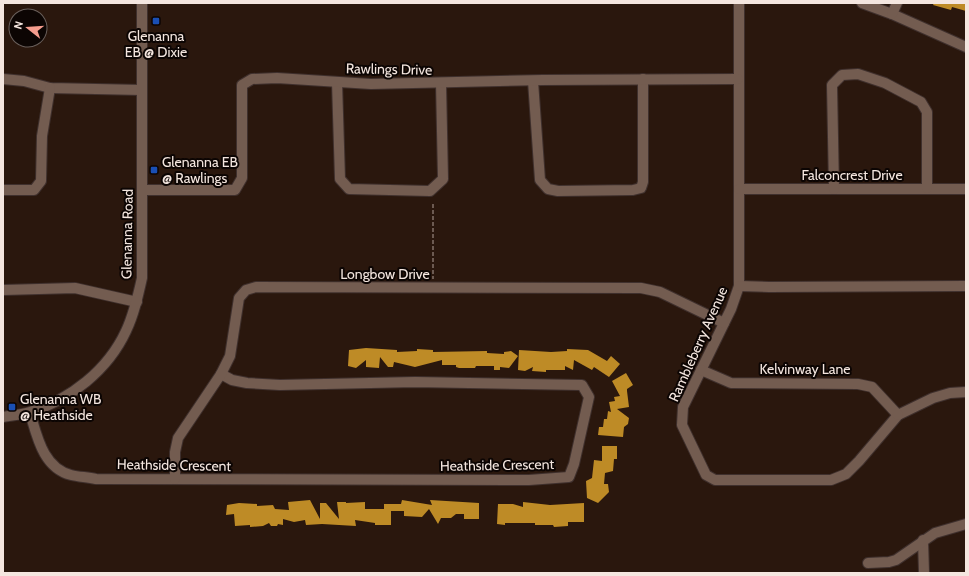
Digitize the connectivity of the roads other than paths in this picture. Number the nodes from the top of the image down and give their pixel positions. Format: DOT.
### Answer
graph roads {
  1 [pos="142,3"];
  2 [pos="739,3"];
  3 [pos="862,3"];
  4 [pos="897,3"];
  5 [pos="892,14"];
  6 [pos="966,47"];
  7 [pos="3,79"];
  8 [pos="643,79"];
  9 [pos="738,79"];
  10 [pos="533,81"];
  11 [pos="337,82"];
  12 [pos="441,83"];
  13 [pos="50,88"];
  14 [pos="142,90"];
  15 [pos="928,188"];
  16 [pos="739,189"];
  17 [pos="834,189"];
  18 [pos="966,189"];
  19 [pos="3,190"];
  20 [pos="142,190"];
  21 [pos="739,286"];
  22 [pos="966,286"];
  23 [pos="3,290"];
  24 [pos="137,302"];
  25 [pos="724,323"];
  26 [pos="701,370"];
  27 [pos="221,374"];
  28 [pos="966,392"];
  29 [pos="30,413"];
  30 [pos="898,415"];
  31 [pos="3,417"];
  32 [pos="175,479"];
  33 [pos="966,524"];
  34 [pos="923,540"];
  35 [pos="868,563"];
  36 [pos="924,573"];
  1 -- 14 [label="street, Glenanna Road"];
  2 -- 9 [label="street, Rambleberry Avenue"];
  3 -- 5 [label="street"];
  4 -- 5 [label="street"];
  5 -- 6 [label="street"];
  7 -- 13 [label="street"];
  8 -- 9 [label="street, Rawlings Drive"];
  8 -- 10 [label="street, Rawlings Drive"];
  8 -- 10 [label="street"];
  9 -- 16 [label="street, Rambleberry Avenue"];
  10 -- 12 [label="street, Rawlings Drive"];
  11 -- 12 [label="street, Rawlings Drive"];
  11 -- 12 [label="street"];
  11 -- 20 [label="street, Rawlings Drive"];
  13 -- 14 [label="street"];
  13 -- 19 [label="street"];
  14 -- 20 [label="street, Glenanna Road"];
  15 -- 17 [label="street, Falconcrest Drive"];
  15 -- 17 [label="street"];
  15 -- 18 [label="street, Falconcrest Drive"];
  16 -- 17 [label="street, Falconcrest Drive"];
  16 -- 21 [label="street, Rambleberry Avenue"];
  20 -- 24 [label="street, Glenanna Road"];
  21 -- 22 [label="street, Rambleberry Avenue"];
  21 -- 25 [label="street, Rambleberry Avenue"];
  23 -- 24 [label="street"];
  24 -- 29 [label="street, Glenanna Road"];
  25 -- 26 [label="street, Rambleberry Avenue"];
  25 -- 27 [label="street, Longbow Drive"];
  26 -- 30 [label="street, Kelvinway Lane"];
  26 -- 30 [label="street, Rambleberry Avenue"];
  27 -- 32 [label="street, Longbow Drive"];
  27 -- 32 [label="street, Heathside Crescent"];
  28 -- 30 [label="street, Rambleberry Avenue"];
  29 -- 31 [label="street, Glenanna Road"];
  29 -- 32 [label="street, Heathside Crescent"];
  33 -- 34 [label="street"];
  34 -- 35 [label="street"];
  34 -- 36 [label="street"];
}
